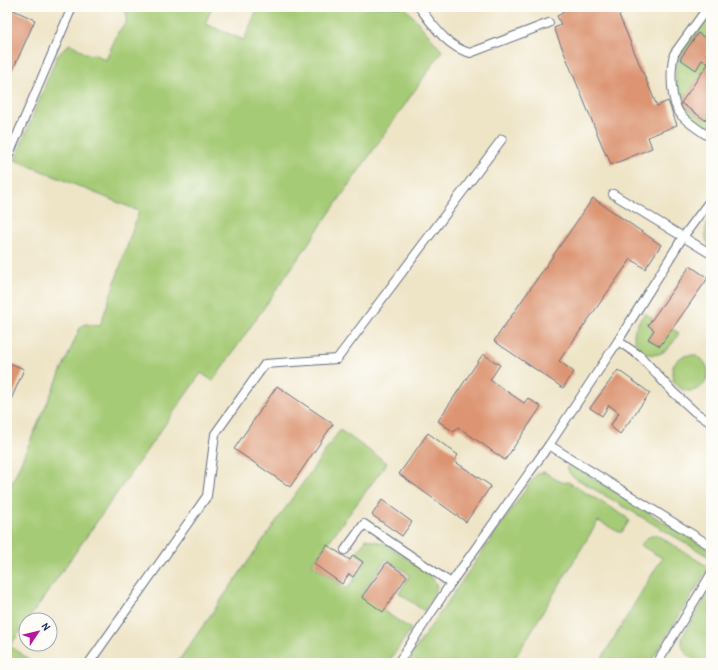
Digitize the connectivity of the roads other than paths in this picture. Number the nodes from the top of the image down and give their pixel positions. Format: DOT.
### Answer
graph roads {
  1 [pos="67,7"];
  2 [pos="419,7"];
  3 [pos="708,7"];
  4 [pos="550,23"];
  5 [pos="711,138"];
  6 [pos="502,139"];
  7 [pos="7,159"];
  8 [pos="613,194"];
  9 [pos="711,199"];
  10 [pos="683,237"];
  11 [pos="711,254"];
  12 [pos="618,341"];
  13 [pos="711,423"];
  14 [pos="549,445"];
  15 [pos="711,546"];
  16 [pos="344,550"];
  17 [pos="711,574"];
  18 [pos="451,583"];
  19 [pos="89,663"];
  20 [pos="398,663"];
  21 [pos="657,663"];
  1 -- 7 [label="lane"];
  2 -- 4 [label="lane"];
  3 -- 5 [label="lane"];
  6 -- 19 [label="lane"];
  8 -- 10 [label="lane"];
  9 -- 10 [label="lane"];
  10 -- 11 [label="lane"];
  10 -- 12 [label="lane"];
  12 -- 13 [label="lane"];
  12 -- 14 [label="lane"];
  14 -- 15 [label="lane"];
  14 -- 18 [label="lane"];
  16 -- 18 [label="lane"];
  17 -- 21 [label="lane"];
  18 -- 20 [label="lane"];
}
